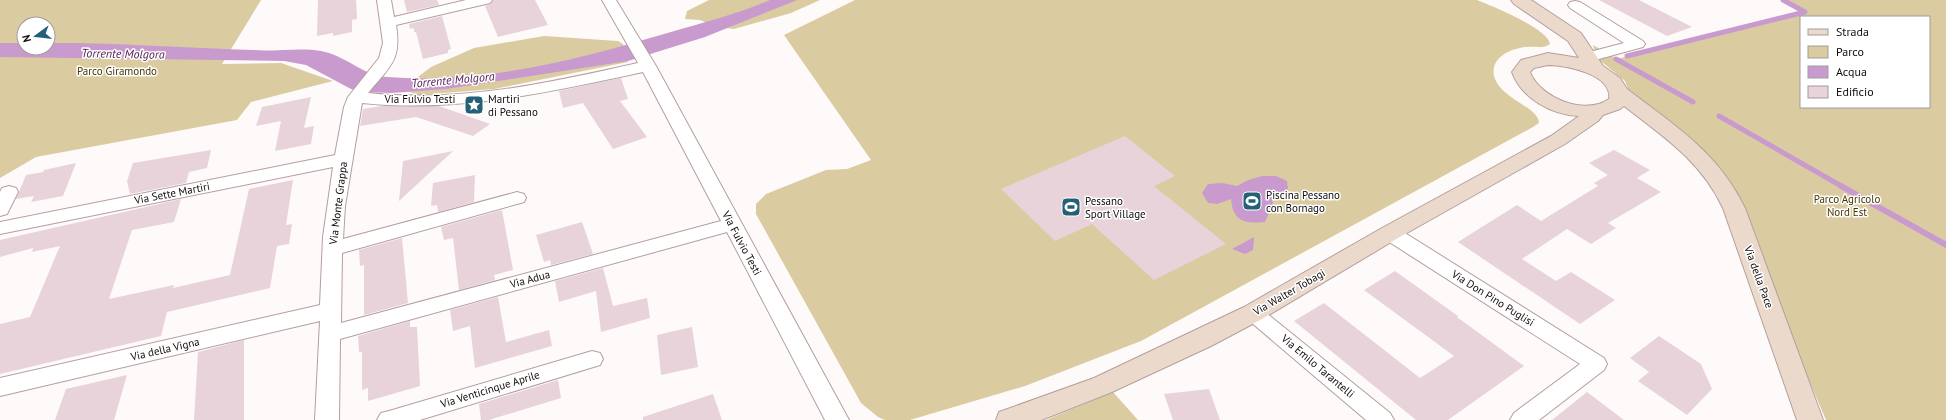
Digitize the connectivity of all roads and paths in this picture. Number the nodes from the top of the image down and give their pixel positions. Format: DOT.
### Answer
graph roads {
  1 [pos="384,0"];
  2 [pos="485,0"];
  3 [pos="609,0"];
  4 [pos="1520,0"];
  5 [pos="1575,5"];
  6 [pos="1552,20"];
  7 [pos="387,23"];
  8 [pos="1564,60"];
  9 [pos="646,63"];
  10 [pos="1592,63"];
  11 [pos="1619,92"];
  12 [pos="356,97"];
  13 [pos="1543,99"];
  14 [pos="1599,110"];
  15 [pos="1558,140"];
  16 [pos="1686,146"];
  17 [pos="343,159"];
  18 [pos="9,192"];
  19 [pos="517,198"];
  20 [pos="0,210"];
  21 [pos="732,224"];
  22 [pos="0,228"];
  23 [pos="1390,233"];
  24 [pos="332,249"];
  25 [pos="329,311"];
  26 [pos="1253,313"];
  27 [pos="329,334"];
  28 [pos="592,359"];
  29 [pos="0,387"];
  30 [pos="327,420"];
  31 [pos="389,420"];
  32 [pos="836,420"];
  33 [pos="1009,420"];
  34 [pos="1382,420"];
  35 [pos="1522,420"];
  36 [pos="1810,420"];
  1 -- 7 [label="street, Via Monte Grappa"];
  2 -- 7 [label="street"];
  3 -- 9 [label="street, Via Fulvio Testi"];
  4 -- 6 [label="street"];
  5 -- 10 [label="street"];
  6 -- 8 [label="street"];
  6 -- 10 [label="street"];
  7 -- 12 [label="street, Via Monte Grappa"];
  8 -- 10 [label="street"];
  8 -- 13 [label="street"];
  9 -- 12 [label="street, Via Fulvio Testi"];
  9 -- 21 [label="street, Via Fulvio Testi"];
  10 -- 11 [label="street, Via della Pace"];
  11 -- 14 [label="street, Via Walter Tobagi"];
  11 -- 16 [label="street, Via della Pace"];
  12 -- 17 [label="street, Via Monte Grappa"];
  13 -- 14 [label="street, Via della Pace"];
  13 -- 15 [label="street"];
  14 -- 15 [label="street, Via Walter Tobagi"];
  14 -- 16 [label="street, Via della Pace"];
  15 -- 23 [label="street, Via Walter Tobagi"];
  16 -- 36 [label="street, Via della Pace"];
  17 -- 22 [label="street, Via Sette Martiri"];
  17 -- 24 [label="street, Via Monte Grappa"];
  18 -- 20 [label="street"];
  19 -- 24 [label="street"];
  21 -- 27 [label="street, Via Adua"];
  21 -- 32 [label="street, Via Fulvio Testi"];
  23 -- 26 [label="street, Via Walter Tobagi"];
  23 -- 35 [label="street, Via Don Pino Puglisi"];
  24 -- 25 [label="street, Via Monte Grappa"];
  25 -- 27 [label="street, Via Monte Grappa"];
  25 -- 29 [label="street, Via della Vigna"];
  26 -- 33 [label="street, Via Walter Tobagi"];
  26 -- 34 [label="street, Via Emilo Tarantelli"];
  27 -- 30 [label="street, Via Monte Grappa"];
  28 -- 31 [label="street, Via Venticinque Aprile"];
}
